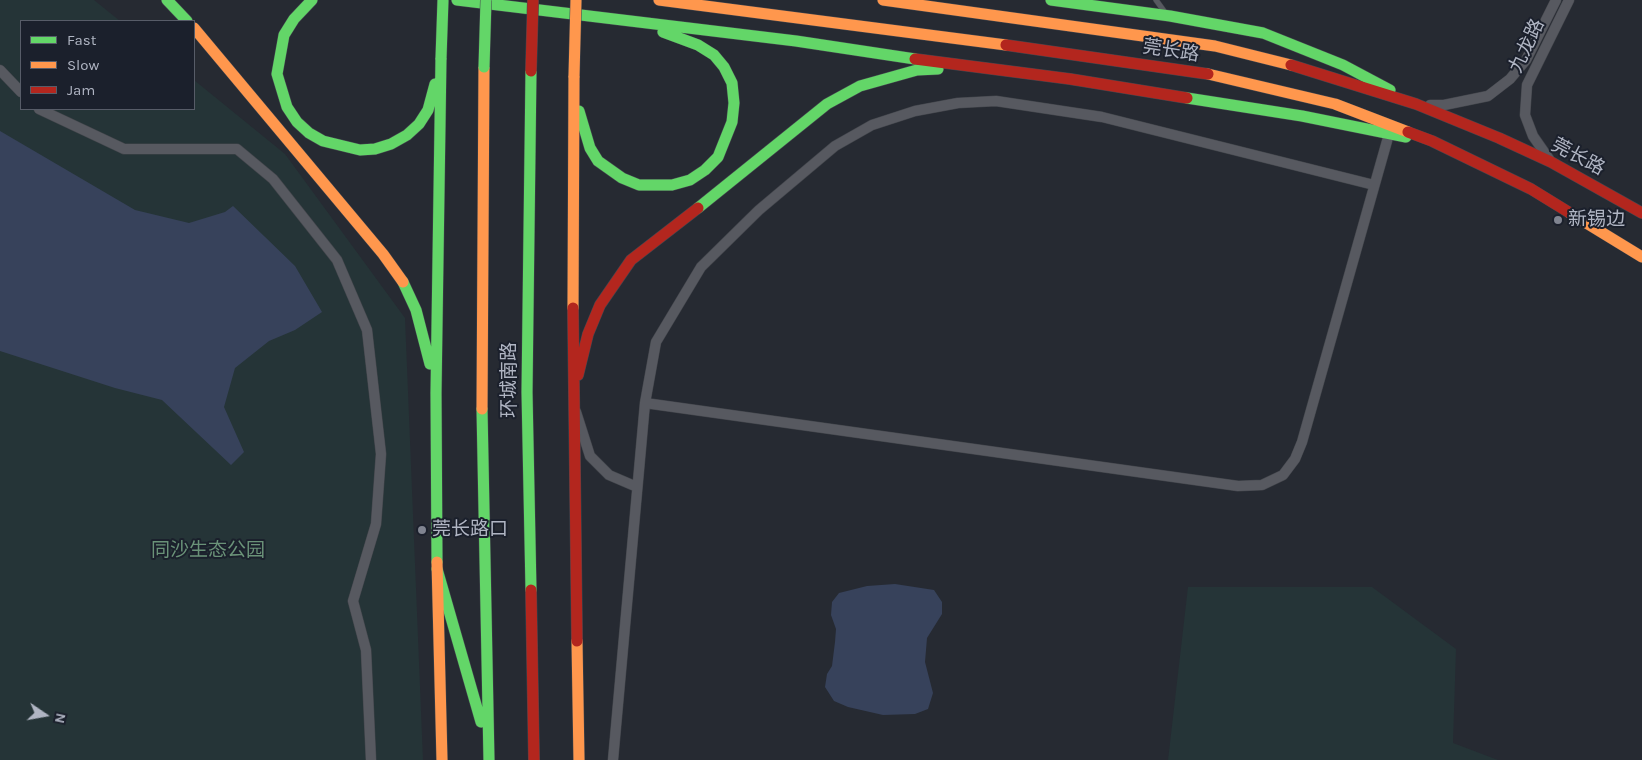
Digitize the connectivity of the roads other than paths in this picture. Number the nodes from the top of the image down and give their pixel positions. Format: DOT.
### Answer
graph roads {
  1 [pos="167,0"];
  2 [pos="312,0"];
  3 [pos="442,0"];
  4 [pos="458,0"];
  5 [pos="486,0"];
  6 [pos="532,0"];
  7 [pos="576,0"];
  8 [pos="659,0"];
  9 [pos="883,0"];
  10 [pos="1051,0"];
  11 [pos="1156,0"];
  12 [pos="1556,0"];
  13 [pos="1569,0"];
  14 [pos="1170,16"];
  15 [pos="616,19"];
  16 [pos="187,20"];
  17 [pos="195,29"];
  18 [pos="441,58"];
  19 [pos="973,68"];
  20 [pos="0,70"];
  21 [pos="574,76"];
  22 [pos="20,91"];
  23 [pos="1416,104"];
  24 [pos="41,110"];
  25 [pos="1389,134"];
  26 [pos="1432,141"];
  27 [pos="1551,162"];
  28 [pos="1374,185"];
  29 [pos="1642,213"];
  30 [pos="1642,256"];
  31 [pos="436,393"];
  32 [pos="572,398"];
  33 [pos="645,402"];
  34 [pos="637,487"];
  35 [pos="437,569"];
  36 [pos="488,746"];
  37 [pos="371,760"];
  38 [pos="442,760"];
  39 [pos="488,760"];
  40 [pos="534,760"];
  41 [pos="579,760"];
  42 [pos="613,760"];
  1 -- 16 [label="main road"];
  2 -- 18 [label="main road"];
  3 -- 18 [label="main road, bridge"];
  4 -- 15 [label="main road"];
  5 -- 36 [label="main road, 环城南路, bridge"];
  6 -- 40 [label="main road, 环城南路, bridge"];
  7 -- 21 [label="main road, bridge"];
  8 -- 26 [label="main road, 莞长路"];
  9 -- 23 [label="main road, 莞长路"];
  10 -- 14 [label="main road"];
  11 -- 14 [label="lane"];
  12 -- 23 [label="street, 九龙路"];
  13 -- 27 [label="street, 九龙路"];
  14 -- 23 [label="main road"];
  15 -- 19 [label="main road"];
  15 -- 21 [label="main road"];
  17 -- 31 [label="main road"];
  18 -- 31 [label="main road"];
  19 -- 25 [label="main road"];
  19 -- 32 [label="main road"];
  20 -- 22 [label="street"];
  21 -- 32 [label="main road"];
  23 -- 27 [label="main road, 莞长路"];
  24 -- 37 [label="street"];
  25 -- 26 [label="main road"];
  25 -- 28 [label="street"];
  26 -- 30 [label="main road, 莞长路"];
  27 -- 29 [label="main road, 莞长路"];
  28 -- 33 [label="street"];
  28 -- 33 [label="street"];
  31 -- 35 [label="main road"];
  32 -- 34 [label="street"];
  32 -- 41 [label="main road"];
  33 -- 34 [label="street"];
  34 -- 42 [label="street"];
  35 -- 36 [label="main road"];
  35 -- 38 [label="main road"];
  36 -- 39 [label="main road, 环城南路"];
}
